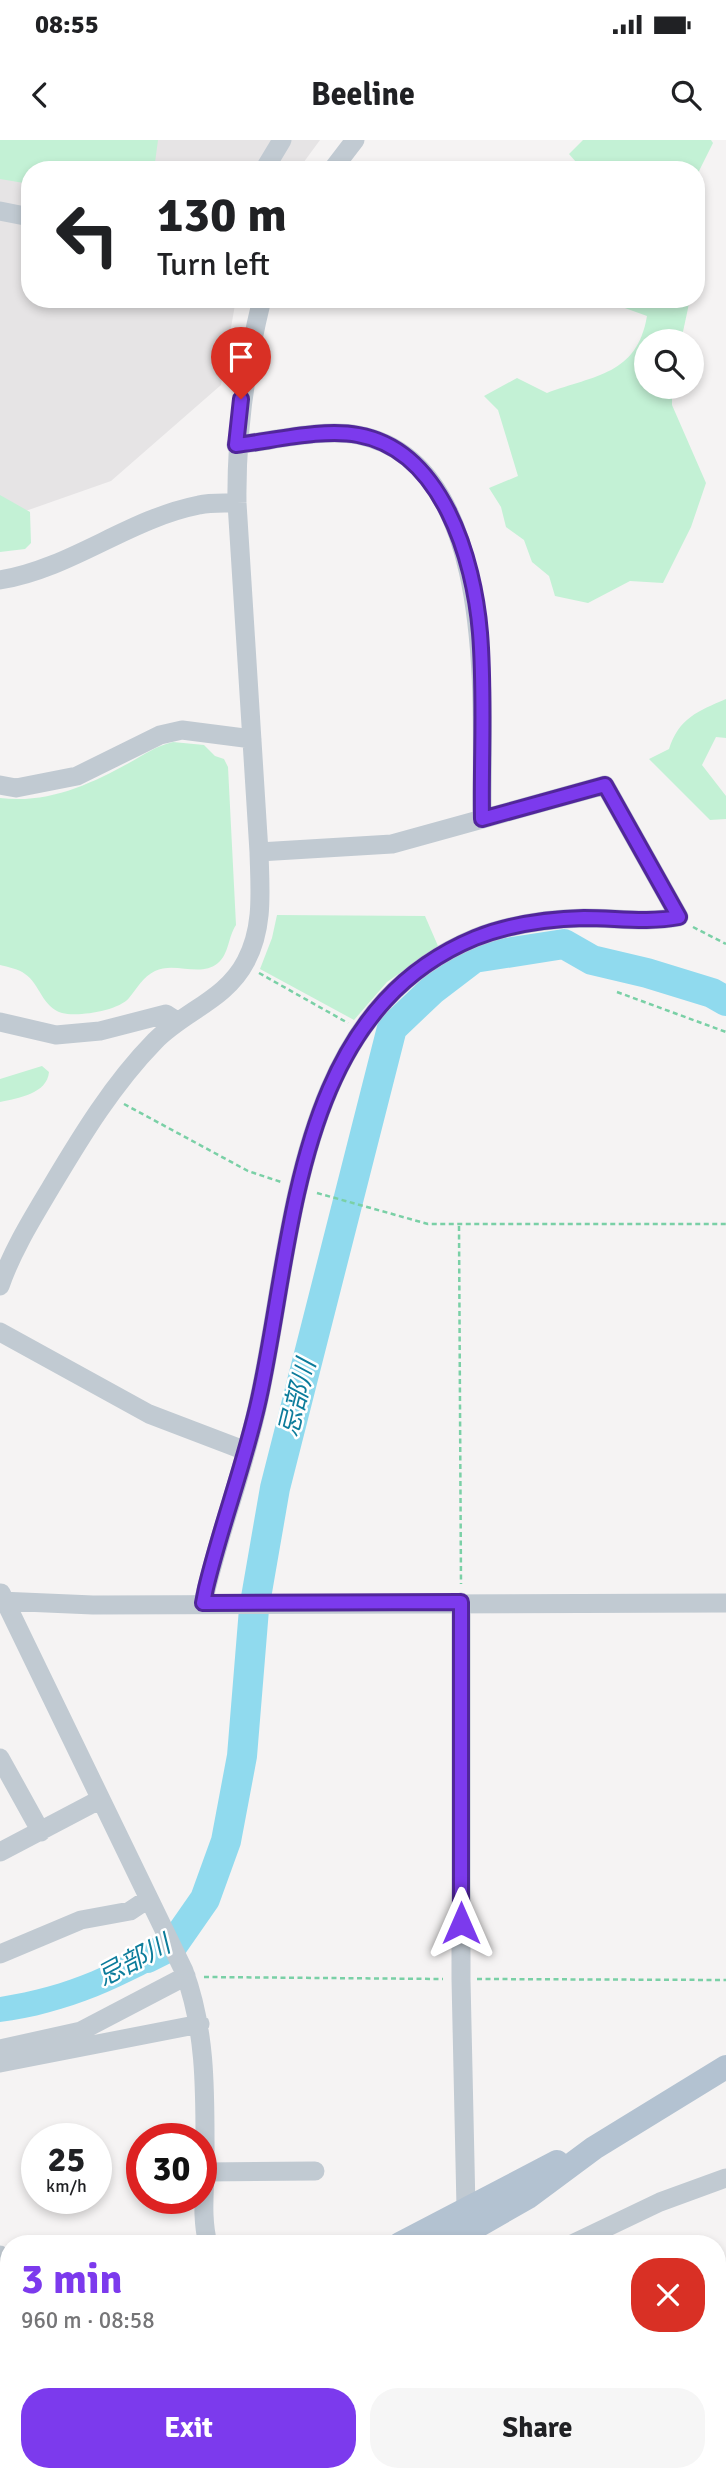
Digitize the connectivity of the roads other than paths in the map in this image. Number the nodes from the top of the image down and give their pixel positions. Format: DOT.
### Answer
graph roads {
  1 [pos="282,140"];
  2 [pos="355,140"];
  3 [pos="269,161"];
  4 [pos="339,161"];
  5 [pos="0,211"];
  6 [pos="21,214"];
  7 [pos="260,308"];
  8 [pos="236,445"];
  9 [pos="237,503"];
  10 [pos="0,580"];
  11 [pos="252,739"];
  12 [pos="0,785"];
  13 [pos="482,819"];
  14 [pos="259,852"];
  15 [pos="177,1021"];
  16 [pos="0,1022"];
  17 [pos="0,1286"];
  18 [pos="0,1332"];
  19 [pos="246,1451"];
  20 [pos="2,1598"];
  21 [pos="461,1602"];
  22 [pos="206,1603"];
  23 [pos="726,1603"];
  24 [pos="0,1758"];
  25 [pos="99,1800"];
  26 [pos="41,1832"];
  27 [pos="0,1852"];
  28 [pos="150,1902"];
  29 [pos="0,1954"];
  30 [pos="185,1973"];
  31 [pos="200,2024"];
  32 [pos="0,2049"];
  33 [pos="0,2063"];
  34 [pos="726,2067"];
  35 [pos="205,2123"];
  36 [pos="594,2148"];
  37 [pos="315,2171"];
  38 [pos="217,2172"];
  39 [pos="726,2178"];
  40 [pos="466,2208"];
  41 [pos="204,2214"];
  42 [pos="207,2235"];
  43 [pos="416,2235"];
  44 [pos="462,2235"];
  45 [pos="591,2235"];
  1 -- 3 [label="street"];
  2 -- 4 [label="street"];
  5 -- 6 [label="street"];
  7 -- 8 [label="street"];
  8 -- 9 [label="street"];
  8 -- 13 [label="street"];
  9 -- 10 [label="street"];
  9 -- 11 [label="street"];
  11 -- 12 [label="street"];
  11 -- 14 [label="street"];
  13 -- 14 [label="street"];
  13 -- 19 [label="street"];
  14 -- 15 [label="street"];
  15 -- 16 [label="street"];
  15 -- 17 [label="street"];
  18 -- 19 [label="street"];
  19 -- 22 [label="street"];
  20 -- 22 [label="street"];
  20 -- 25 [label="street"];
  21 -- 22 [label="street"];
  21 -- 23 [label="street"];
  21 -- 40 [label="street"];
  24 -- 26 [label="street"];
  25 -- 26 [label="street"];
  25 -- 28 [label="street"];
  26 -- 27 [label="street"];
  28 -- 29 [label="street"];
  28 -- 30 [label="street"];
  30 -- 31 [label="street"];
  30 -- 32 [label="street"];
  31 -- 33 [label="street"];
  31 -- 35 [label="street"];
  34 -- 36 [label="main road"];
  36 -- 40 [label="main road"];
  36 -- 44 [label="main road"];
  37 -- 38 [label="street"];
  39 -- 45 [label="street"];
  40 -- 43 [label="main road"];
  41 -- 42 [label="street"];
}
